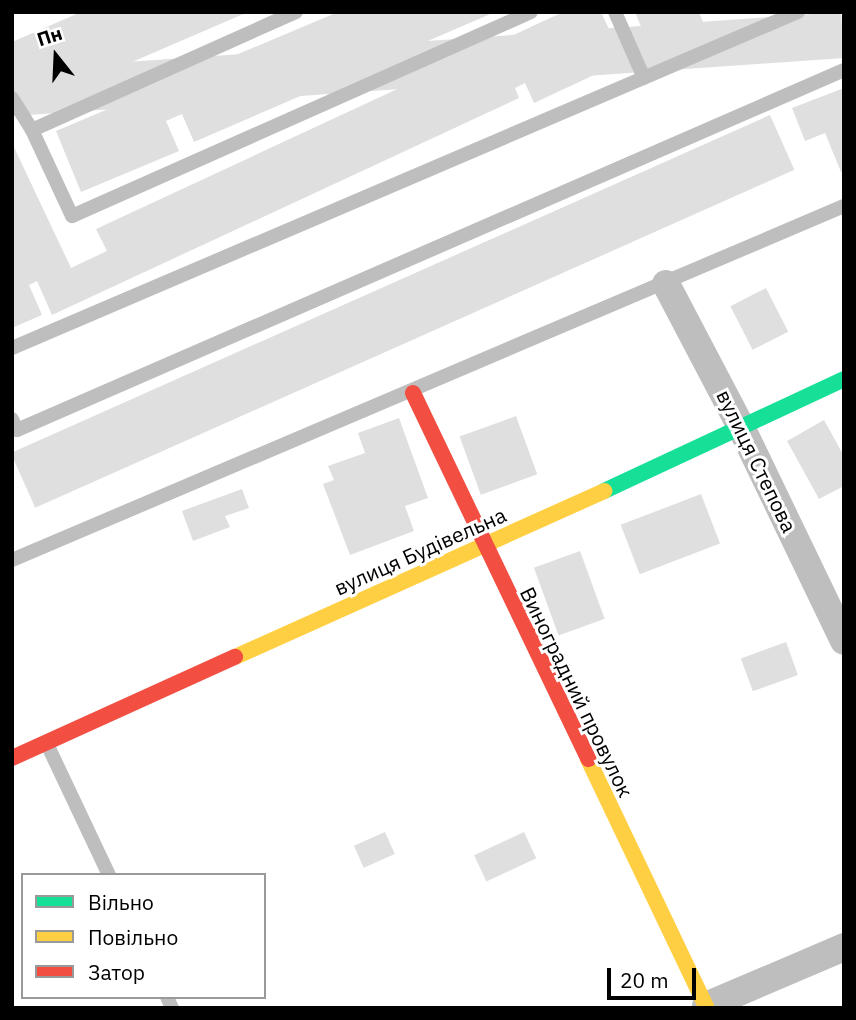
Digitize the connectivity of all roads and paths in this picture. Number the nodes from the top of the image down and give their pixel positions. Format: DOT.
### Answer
graph roads {
  1 [pos="296,12"];
  2 [pos="531,12"];
  3 [pos="615,12"];
  4 [pos="798,12"];
  5 [pos="844,70"];
  6 [pos="644,78"];
  7 [pos="12,98"];
  8 [pos="32,130"];
  9 [pos="844,206"];
  10 [pos="666,284"];
  11 [pos="12,348"];
  12 [pos="844,379"];
  13 [pos="413,393"];
  14 [pos="12,419"];
  15 [pos="742,429"];
  16 [pos="483,546"];
  17 [pos="12,560"];
  18 [pos="844,641"];
  19 [pos="47,743"];
  20 [pos="12,758"];
  21 [pos="108,873"];
  22 [pos="844,947"];
  23 [pos="706,1007"];
  1 -- 8 [label="lane"];
  2 -- 8 [label="lane"];
  3 -- 6 [label="lane"];
  4 -- 6 [label="lane"];
  5 -- 14 [label="lane"];
  6 -- 11 [label="lane"];
  7 -- 8 [label="lane"];
  9 -- 10 [label="lane"];
  10 -- 13 [label="lane"];
  10 -- 15 [label="street, вулиця Степова"];
  12 -- 15 [label="street, вулиця Будівельна"];
  13 -- 16 [label="street, Виноградний провулок"];
  13 -- 17 [label="lane"];
  15 -- 16 [label="street, вулиця Будівельна"];
  15 -- 18 [label="street, вулиця Степова"];
  16 -- 19 [label="street, вулиця Будівельна"];
  16 -- 23 [label="street, Виноградний провулок"];
  19 -- 20 [label="street, вулиця Будівельна"];
  19 -- 21 [label="lane"];
  22 -- 23 [label="street"];
}
